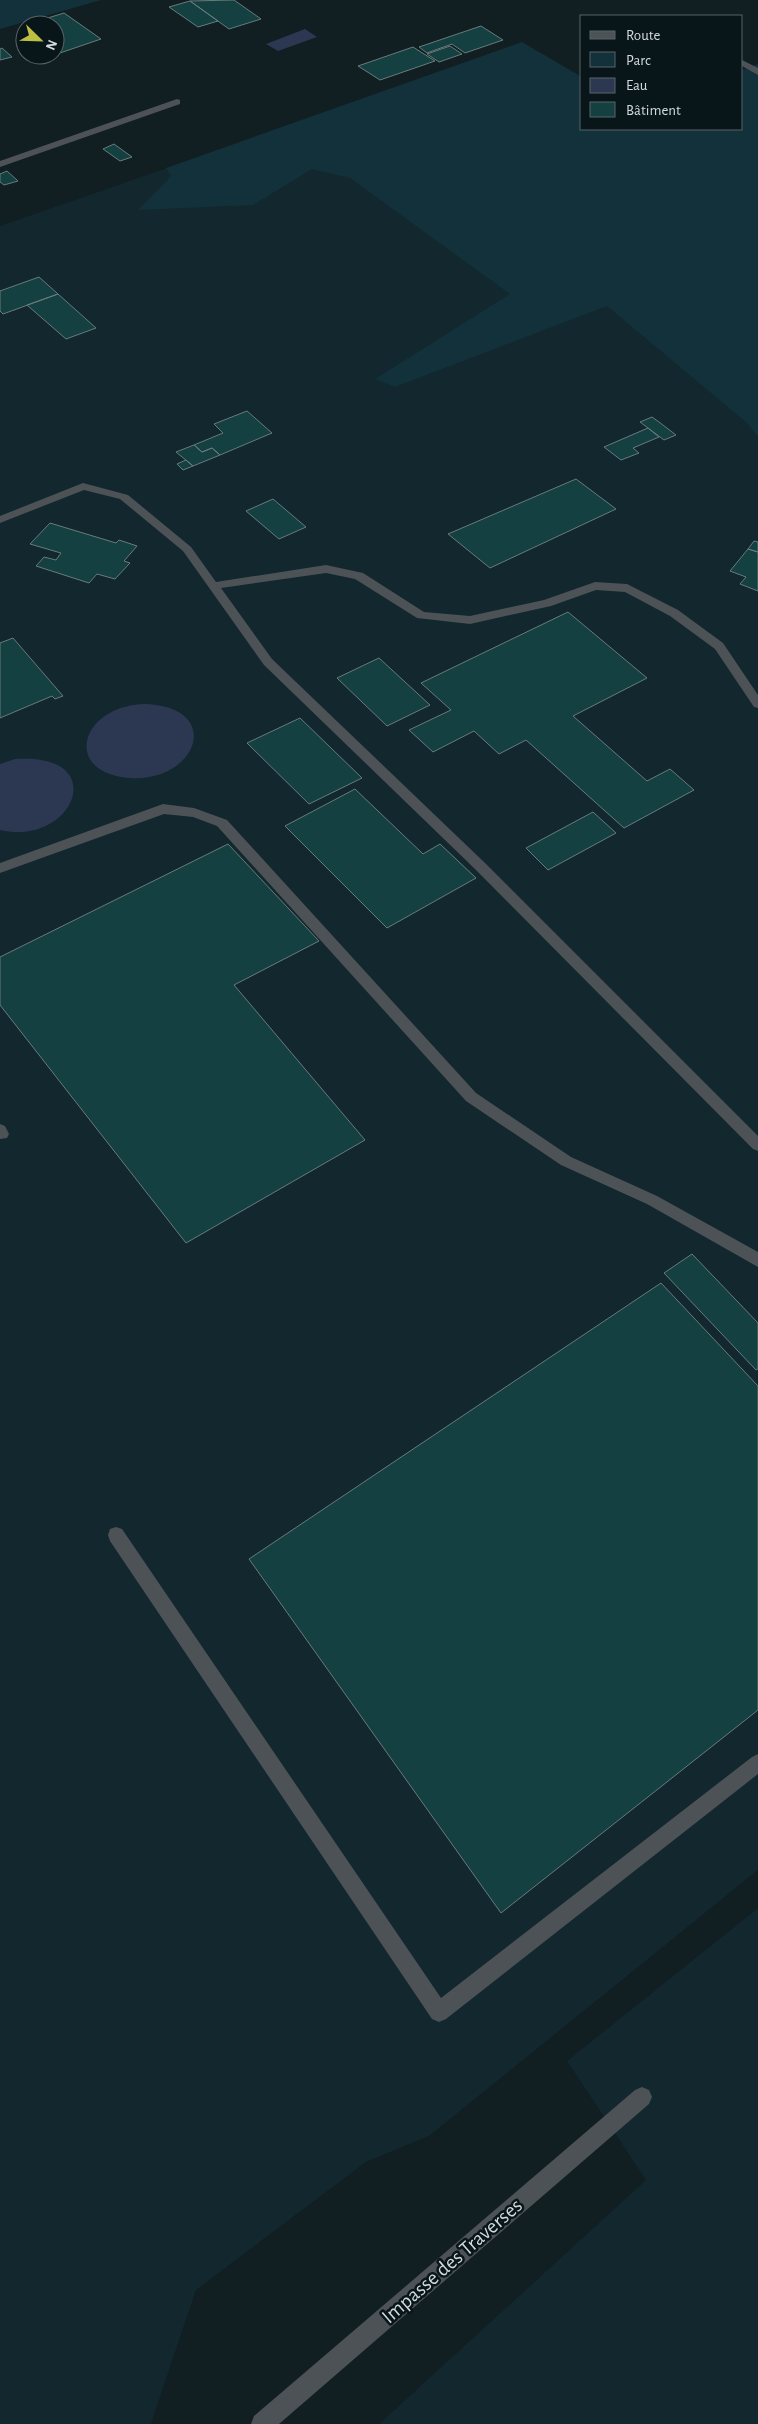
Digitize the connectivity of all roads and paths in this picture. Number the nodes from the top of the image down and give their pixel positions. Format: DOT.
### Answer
graph roads {
  1 [pos="743,63"];
  2 [pos="758,72"];
  3 [pos="177,102"];
  4 [pos="0,164"];
  5 [pos="0,520"];
  6 [pos="214,586"];
  7 [pos="758,704"];
  8 [pos="0,868"];
  9 [pos="758,1145"];
  10 [pos="758,1260"];
  11 [pos="116,1535"];
  12 [pos="758,1763"];
  13 [pos="642,2097"];
  14 [pos="262,2424"];
  1 -- 2 [label="lane"];
  3 -- 4 [label="lane"];
  5 -- 6 [label="lane"];
  6 -- 7 [label="lane"];
  6 -- 9 [label="lane"];
  8 -- 10 [label="lane"];
  11 -- 12 [label="lane"];
  13 -- 14 [label="lane, Impasse des Traverses"];
}
